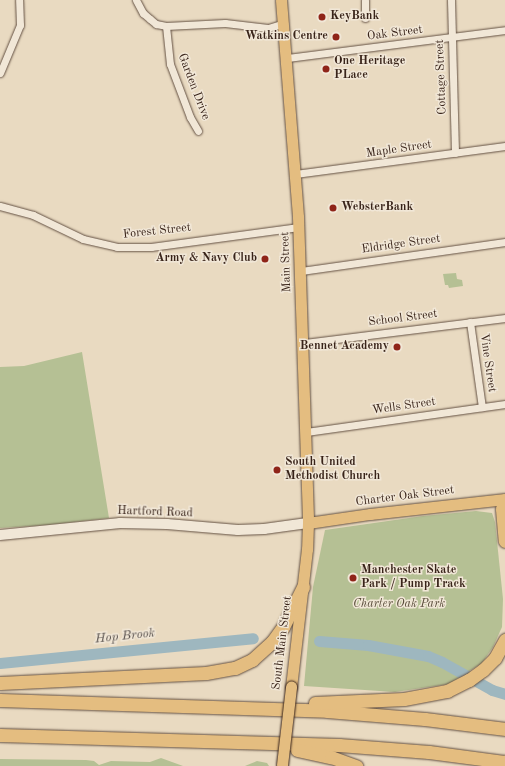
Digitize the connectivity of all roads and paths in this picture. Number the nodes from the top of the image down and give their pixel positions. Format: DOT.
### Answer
graph roads {
  1 [pos="19,0"];
  2 [pos="136,0"];
  3 [pos="281,0"];
  4 [pos="365,0"];
  5 [pos="450,0"];
  6 [pos="366,18"];
  7 [pos="284,23"];
  8 [pos="166,26"];
  9 [pos="505,30"];
  10 [pos="452,38"];
  11 [pos="287,58"];
  12 [pos="0,73"];
  13 [pos="198,131"];
  14 [pos="505,146"];
  15 [pos="455,153"];
  16 [pos="295,174"];
  17 [pos="0,206"];
  18 [pos="299,227"];
  19 [pos="505,242"];
  20 [pos="301,271"];
  21 [pos="505,318"];
  22 [pos="470,322"];
  23 [pos="304,343"];
  24 [pos="505,404"];
  25 [pos="482,407"];
  26 [pos="306,432"];
  27 [pos="505,500"];
  28 [pos="308,523"];
  29 [pos="0,535"];
  30 [pos="505,542"];
  31 [pos="303,587"];
  32 [pos="505,640"];
  33 [pos="0,683"];
  34 [pos="0,700"];
  35 [pos="217,707"];
  36 [pos="505,729"];
  37 [pos="0,735"];
  38 [pos="222,741"];
  39 [pos="505,762"];
  40 [pos="282,766"];
  41 [pos="356,766"];
  1 -- 12 [label="street"];
  2 -- 8 [label="street"];
  3 -- 7 [label="main road, Main Street"];
  4 -- 6 [label="street"];
  5 -- 10 [label="street, Cottage Street"];
  7 -- 8 [label="street"];
  7 -- 11 [label="main road, Main Street"];
  8 -- 13 [label="street, Garden Drive"];
  9 -- 10 [label="street, Oak Street"];
  10 -- 11 [label="street, Oak Street"];
  10 -- 15 [label="street, Cottage Street"];
  11 -- 16 [label="main road, Main Street"];
  14 -- 15 [label="street, Maple Street"];
  15 -- 16 [label="street, Maple Street"];
  16 -- 18 [label="main road, Main Street"];
  17 -- 18 [label="street, Forest Street"];
  18 -- 20 [label="main road, Main Street"];
  19 -- 20 [label="street, Eldridge Street"];
  20 -- 23 [label="main road, Main Street"];
  21 -- 22 [label="street, School Street"];
  22 -- 23 [label="street, School Street"];
  22 -- 25 [label="street, Vine Street"];
  23 -- 26 [label="main road, Main Street"];
  24 -- 25 [label="street, Wells Street"];
  25 -- 26 [label="street, Wells Street"];
  26 -- 28 [label="main road, Main Street"];
  27 -- 28 [label="main road, Charter Oak Street"];
  27 -- 30 [label="highway"];
  28 -- 29 [label="main road, Hartford Road"];
  28 -- 31 [label="main road, South Main Street"];
  31 -- 33 [label="highway"];
  31 -- 40 [label="main road, South Main Street, bridge"];
  32 -- 35 [label="highway"];
  34 -- 35 [label="highway"];
  35 -- 36 [label="highway"];
  37 -- 38 [label="highway"];
  38 -- 39 [label="highway"];
  38 -- 41 [label="highway"];
}
